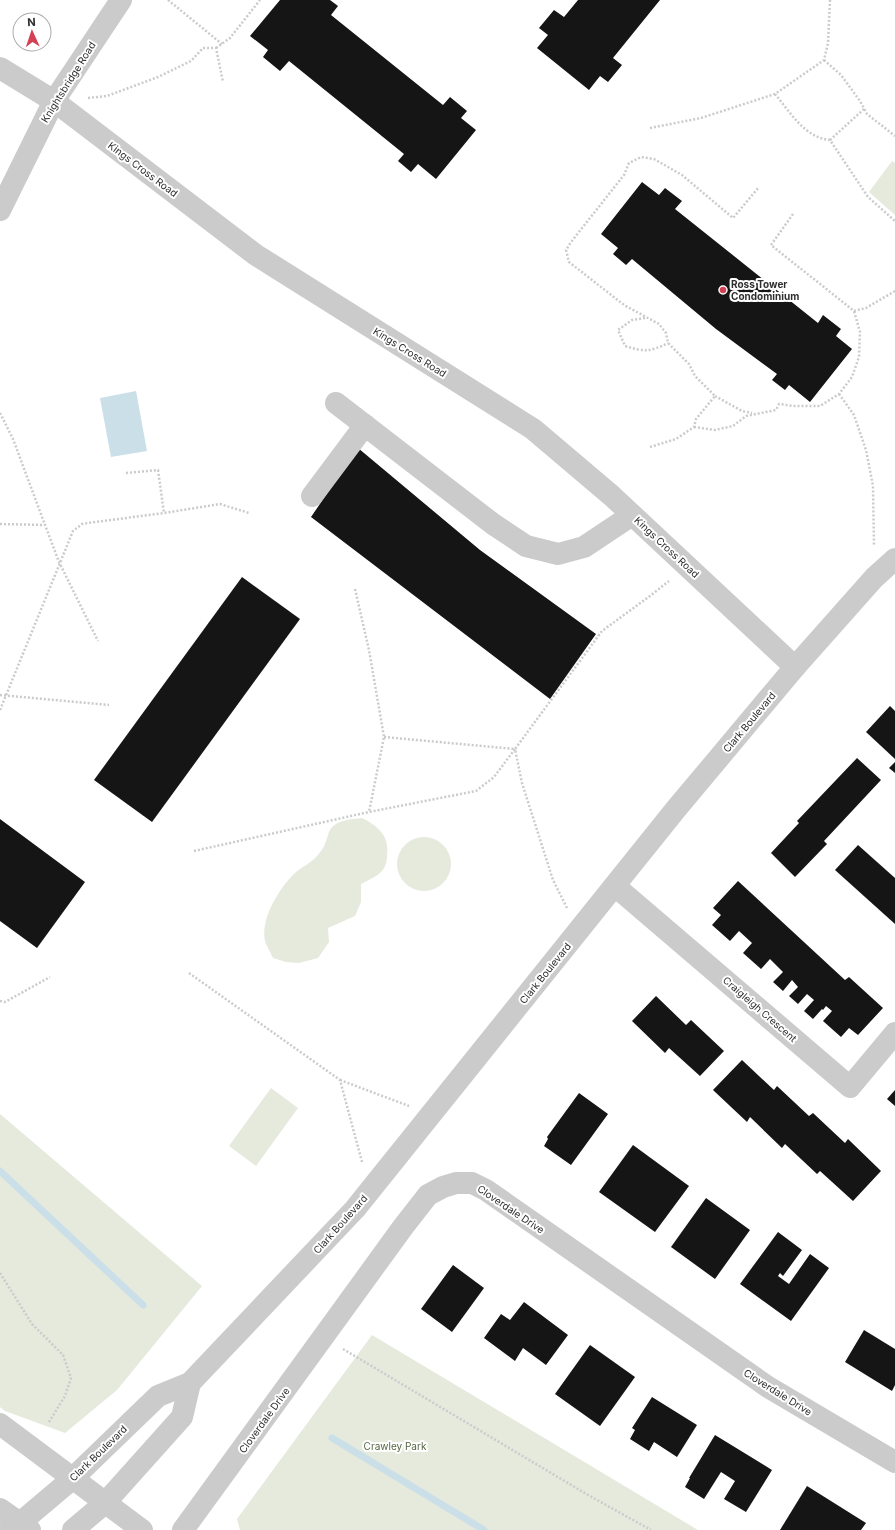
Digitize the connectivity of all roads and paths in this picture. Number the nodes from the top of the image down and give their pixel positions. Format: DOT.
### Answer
graph roads {
  1 [pos="120,0"];
  2 [pos="168,0"];
  3 [pos="260,0"];
  4 [pos="830,0"];
  5 [pos="222,44"];
  6 [pos="216,48"];
  7 [pos="824,60"];
  8 [pos="0,68"];
  9 [pos="223,82"];
  10 [pos="775,94"];
  11 [pos="54,102"];
  12 [pos="864,109"];
  13 [pos="650,128"];
  14 [pos="895,136"];
  15 [pos="830,140"];
  16 [pos="759,187"];
  17 [pos="0,210"];
  18 [pos="793,214"];
  19 [pos="895,221"];
  20 [pos="895,292"];
  21 [pos="854,312"];
  22 [pos="647,318"];
  23 [pos="668,343"];
  24 [pos="839,394"];
  25 [pos="715,396"];
  26 [pos="336,403"];
  27 [pos="0,413"];
  28 [pos="753,413"];
  29 [pos="365,425"];
  30 [pos="694,427"];
  31 [pos="650,446"];
  32 [pos="126,473"];
  33 [pos="312,496"];
  34 [pos="164,513"];
  35 [pos="249,513"];
  36 [pos="632,515"];
  37 [pos="0,524"];
  38 [pos="44,525"];
  39 [pos="895,560"];
  40 [pos="59,562"];
  41 [pos="688,566"];
  42 [pos="874,578"];
  43 [pos="355,589"];
  44 [pos="98,641"];
  45 [pos="796,667"];
  46 [pos="0,696"];
  47 [pos="6,696"];
  48 [pos="109,705"];
  49 [pos="0,710"];
  50 [pos="384,737"];
  51 [pos="515,749"];
  52 [pos="369,812"];
  53 [pos="194,851"];
  54 [pos="616,886"];
  55 [pos="580,930"];
  56 [pos="189,973"];
  57 [pos="50,977"];
  58 [pos="0,1001"];
  59 [pos="895,1033"];
  60 [pos="340,1080"];
  61 [pos="431,1114"];
  62 [pos="370,1190"];
  63 [pos="0,1273"];
  64 [pos="323,1339"];
  65 [pos="190,1383"];
  66 [pos="49,1422"];
  67 [pos="0,1424"];
  68 [pos="895,1462"];
  69 [pos="72,1479"];
  70 [pos="105,1503"];
  71 [pos="0,1509"];
  72 [pos="20,1528"];
  73 [pos="74,1530"];
  74 [pos="142,1530"];
  75 [pos="183,1530"];
  76 [pos="652,1530"];
  1 -- 11 [label="street, Knightsbridge Road"];
  2 -- 5 [label="path"];
  3 -- 5 [label="path"];
  4 -- 7 [label="path"];
  5 -- 6 [label="path"];
  6 -- 9 [label="path"];
  6 -- 11 [label="path"];
  7 -- 10 [label="path"];
  7 -- 12 [label="path"];
  8 -- 11 [label="street, Kings Cross Road"];
  10 -- 13 [label="path"];
  10 -- 15 [label="path"];
  11 -- 17 [label="street, Knightsbridge Road"];
  11 -- 36 [label="street, Kings Cross Road"];
  12 -- 14 [label="path"];
  12 -- 15 [label="path"];
  15 -- 19 [label="path"];
  16 -- 22 [label="path"];
  18 -- 21 [label="path"];
  20 -- 21 [label="path"];
  21 -- 24 [label="path"];
  22 -- 23 [label="path"];
  22 -- 23 [label="path"];
  23 -- 25 [label="path"];
  24 -- 28 [label="path"];
  24 -- 42 [label="path"];
  25 -- 28 [label="path"];
  25 -- 30 [label="path"];
  26 -- 29 [label="street"];
  27 -- 38 [label="path"];
  28 -- 30 [label="path"];
  29 -- 33 [label="street"];
  29 -- 36 [label="street"];
  30 -- 31 [label="path"];
  32 -- 34 [label="path"];
  34 -- 35 [label="path"];
  34 -- 40 [label="path"];
  36 -- 41 [label="street, Kings Cross Road"];
  37 -- 38 [label="path"];
  38 -- 40 [label="path"];
  39 -- 42 [label="street, Clark Boulevard"];
  40 -- 44 [label="path"];
  40 -- 47 [label="path"];
  41 -- 45 [label="street, Kings Cross Road"];
  41 -- 51 [label="path"];
  42 -- 45 [label="street, Clark Boulevard"];
  43 -- 50 [label="path"];
  45 -- 54 [label="street, Clark Boulevard"];
  46 -- 47 [label="path"];
  47 -- 48 [label="path"];
  47 -- 49 [label="path"];
  50 -- 51 [label="path"];
  50 -- 52 [label="path"];
  51 -- 52 [label="path"];
  51 -- 55 [label="path"];
  52 -- 53 [label="path"];
  54 -- 55 [label="street, Clark Boulevard"];
  54 -- 59 [label="street, Craigleigh Crescent"];
  55 -- 61 [label="street, Clark Boulevard"];
  56 -- 60 [label="path"];
  57 -- 58 [label="path"];
  60 -- 61 [label="path"];
  60 -- 62 [label="path"];
  61 -- 62 [label="street, Clark Boulevard"];
  62 -- 65 [label="street, Clark Boulevard"];
  63 -- 66 [label="path"];
  64 -- 68 [label="street, Cloverdale Drive"];
  64 -- 75 [label="street, Cloverdale Drive"];
  64 -- 76 [label="path"];
  65 -- 69 [label="street, Clark Boulevard"];
  65 -- 70 [label="street"];
  67 -- 69 [label="street"];
  69 -- 70 [label="street"];
  69 -- 72 [label="street, Clark Boulevard"];
  70 -- 73 [label="street"];
  70 -- 74 [label="street"];
  71 -- 72 [label="street"];
}
